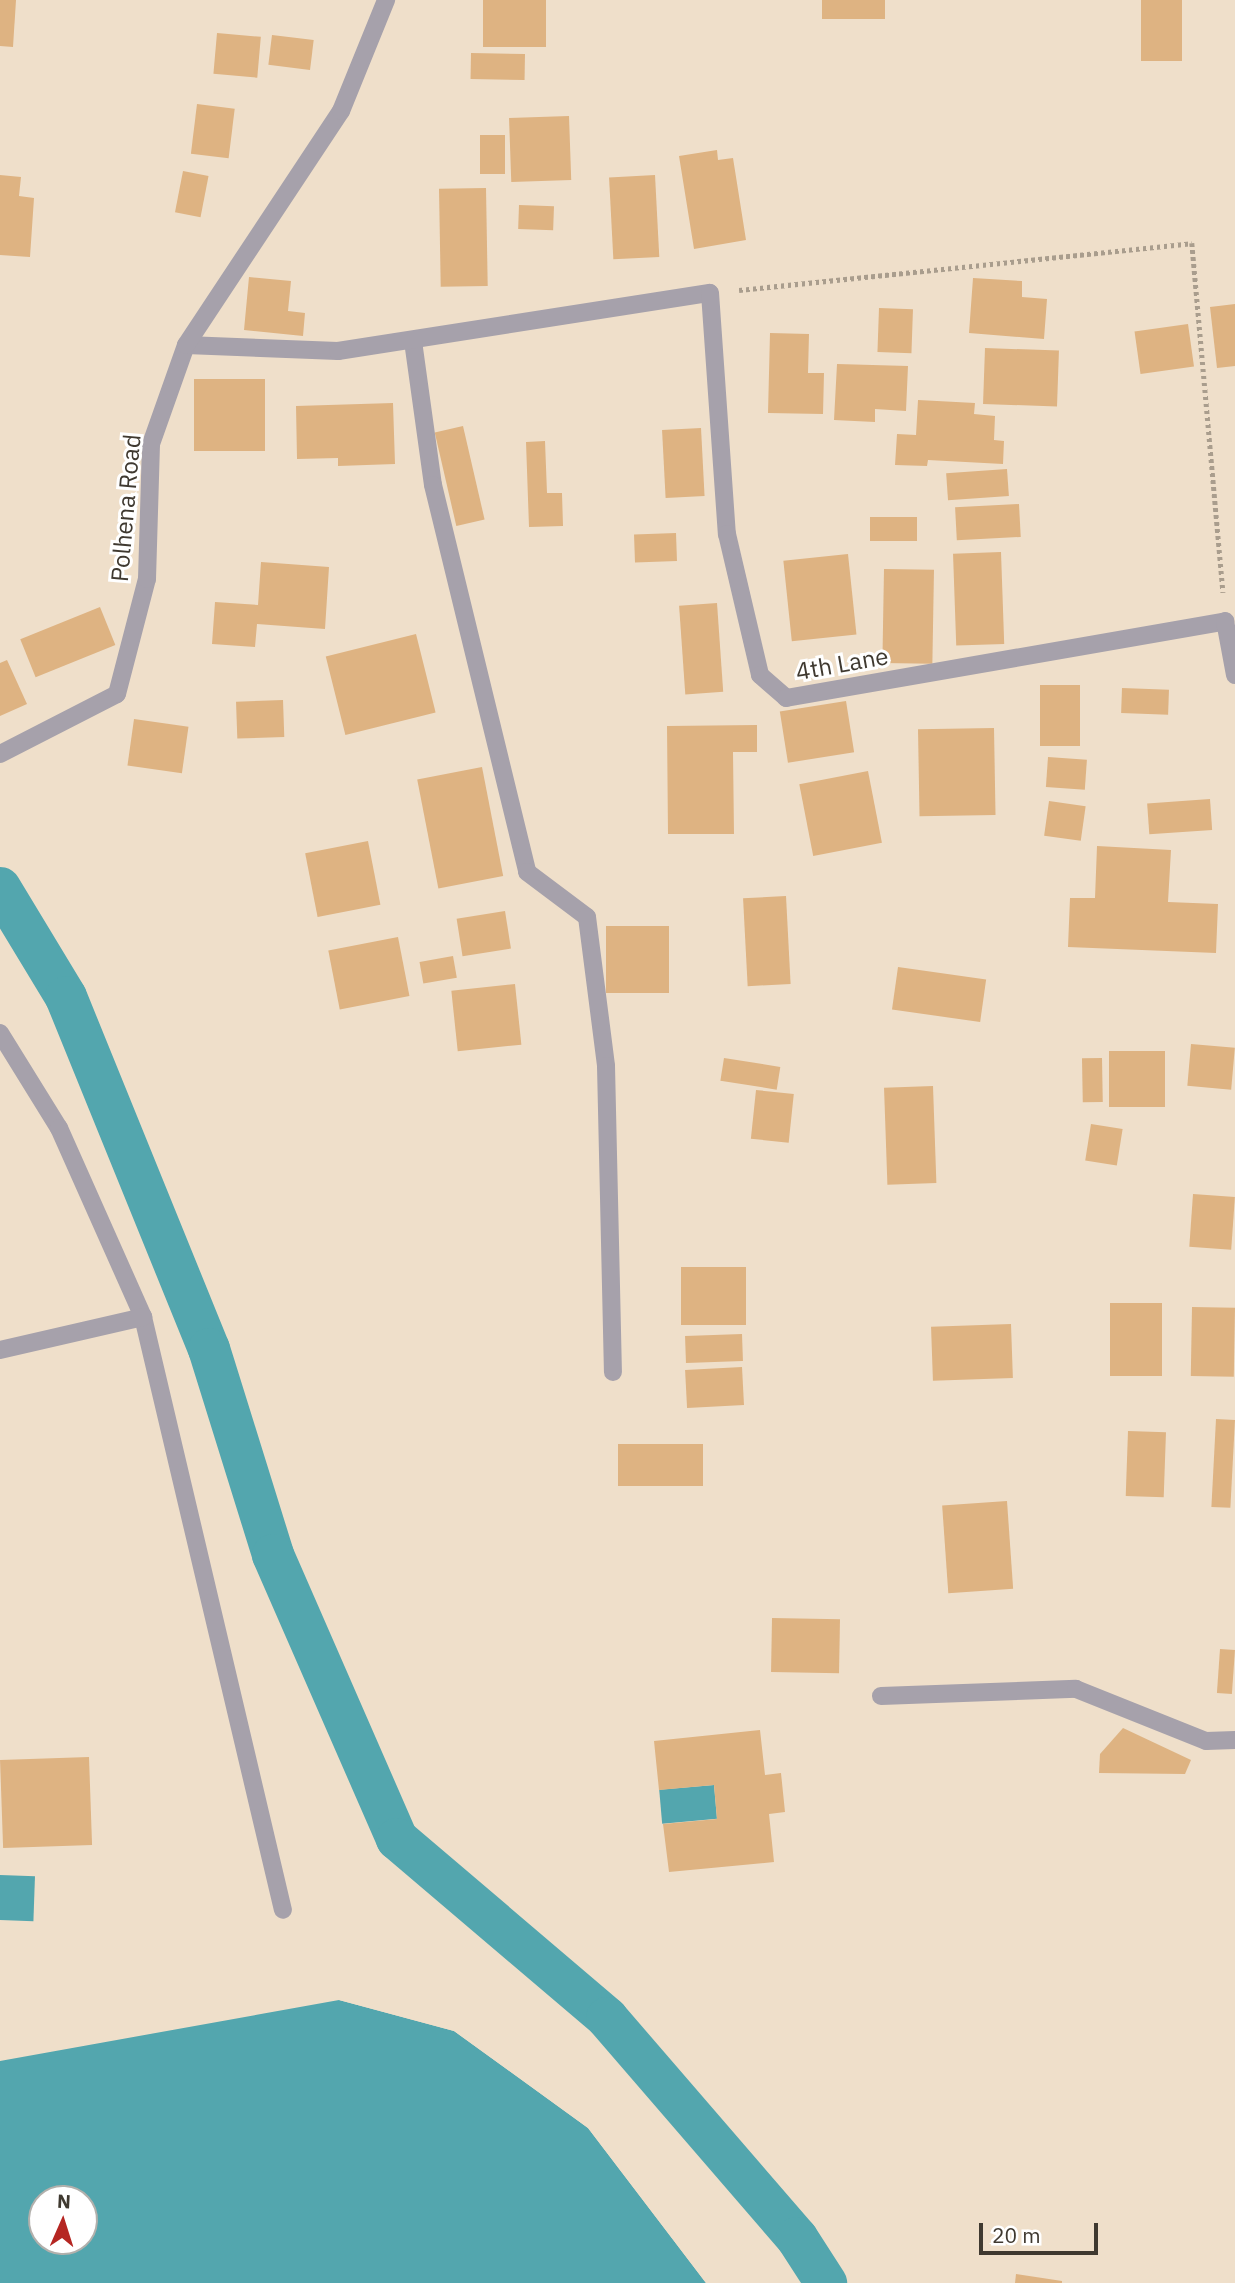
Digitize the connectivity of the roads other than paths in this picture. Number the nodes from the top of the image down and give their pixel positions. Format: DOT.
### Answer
graph roads {
  1 [pos="386,0"];
  2 [pos="412,341"];
  3 [pos="186,345"];
  4 [pos="1235,675"];
  5 [pos="0,754"];
  6 [pos="0,1033"];
  7 [pos="144,1317"];
  8 [pos="0,1350"];
  9 [pos="613,1372"];
  10 [pos="881,1696"];
  11 [pos="1235,1740"];
  12 [pos="283,1910"];
  1 -- 3 [label="street, Polhena Road"];
  2 -- 3 [label="street"];
  2 -- 4 [label="street, 4th Lane"];
  2 -- 9 [label="street"];
  3 -- 5 [label="street, Polhena Road"];
  6 -- 7 [label="street"];
  7 -- 8 [label="street"];
  7 -- 12 [label="street"];
  10 -- 11 [label="street"];
}
